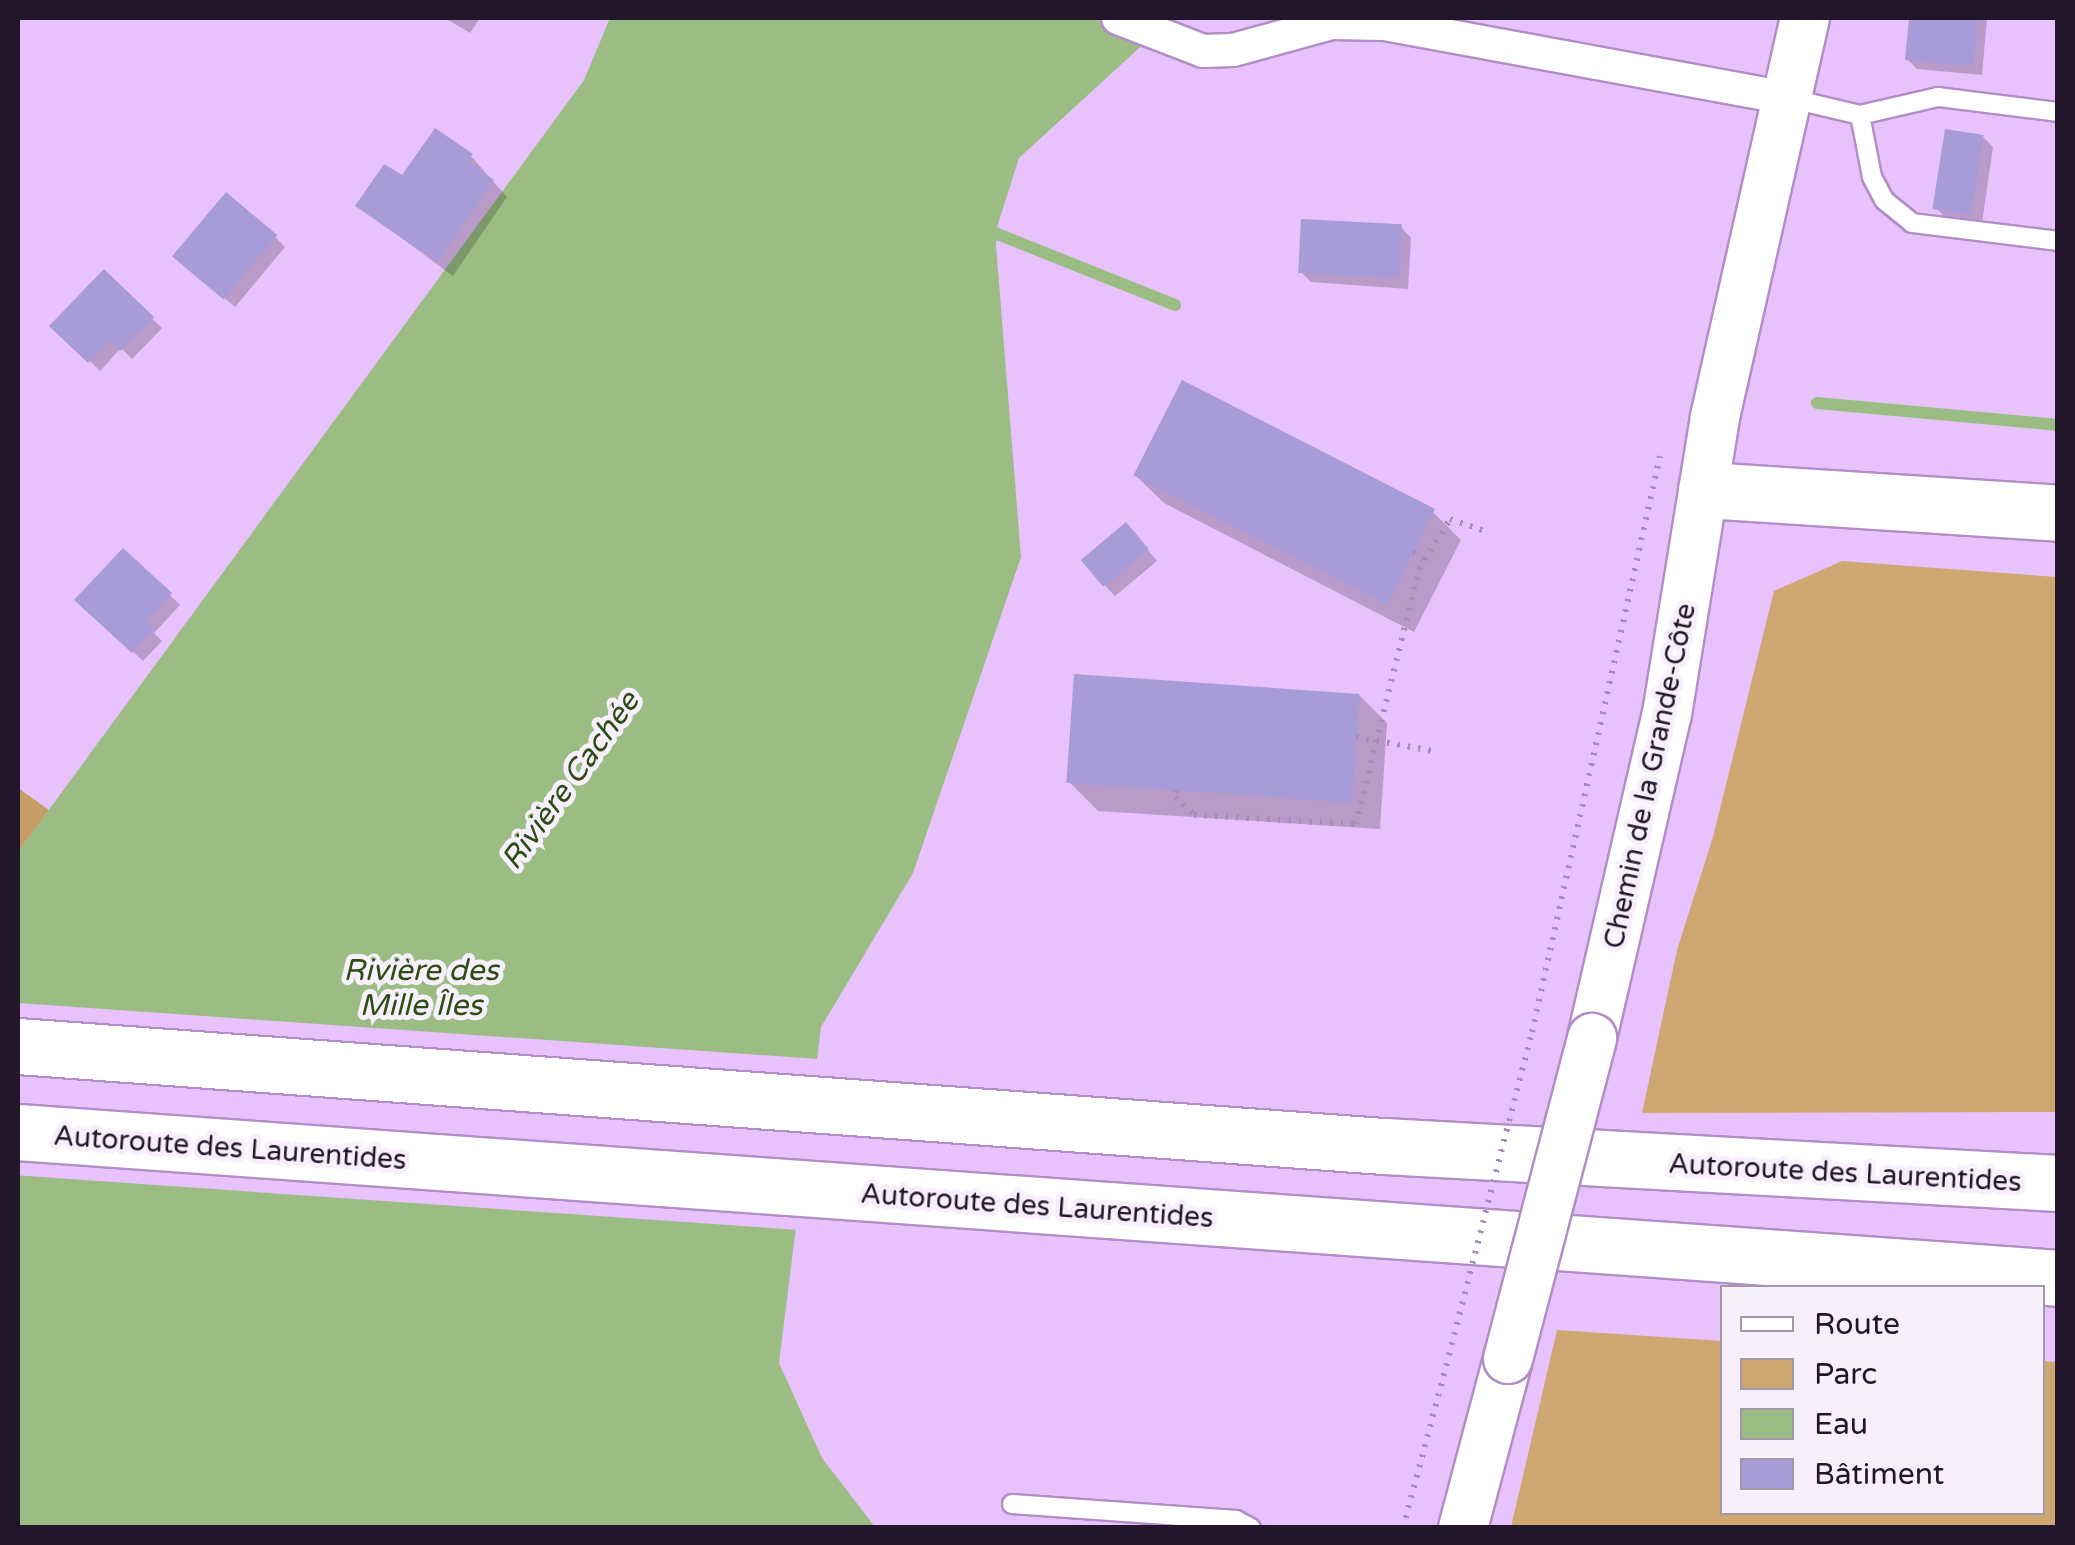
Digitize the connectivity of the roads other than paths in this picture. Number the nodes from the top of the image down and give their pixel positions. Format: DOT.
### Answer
graph roads {
  1 [pos="1806,18"];
  2 [pos="1132,25"];
  3 [pos="1787,98"];
  4 [pos="2058,112"];
  5 [pos="1860,114"];
  6 [pos="2058,241"];
  7 [pos="1706,490"];
  8 [pos="2058,513"];
  9 [pos="18,1046"];
  10 [pos="18,1132"];
  11 [pos="2058,1184"];
  12 [pos="2058,1278"];
  13 [pos="1012,1504"];
  14 [pos="1251,1528"];
  15 [pos="1463,1528"];
  1 -- 3 [label="main road, Chemin de la Grande-Côte"];
  2 -- 3 [label="street"];
  3 -- 5 [label="lane"];
  3 -- 7 [label="main road, Chemin de la Grande-Côte"];
  4 -- 5 [label="lane"];
  5 -- 6 [label="lane"];
  7 -- 8 [label="highway"];
  7 -- 15 [label="main road, Chemin de la Grande-Côte, bridge"];
  9 -- 11 [label="highway, Autoroute des Laurentides"];
  10 -- 12 [label="highway, Autoroute des Laurentides"];
  13 -- 14 [label="lane"];
}
